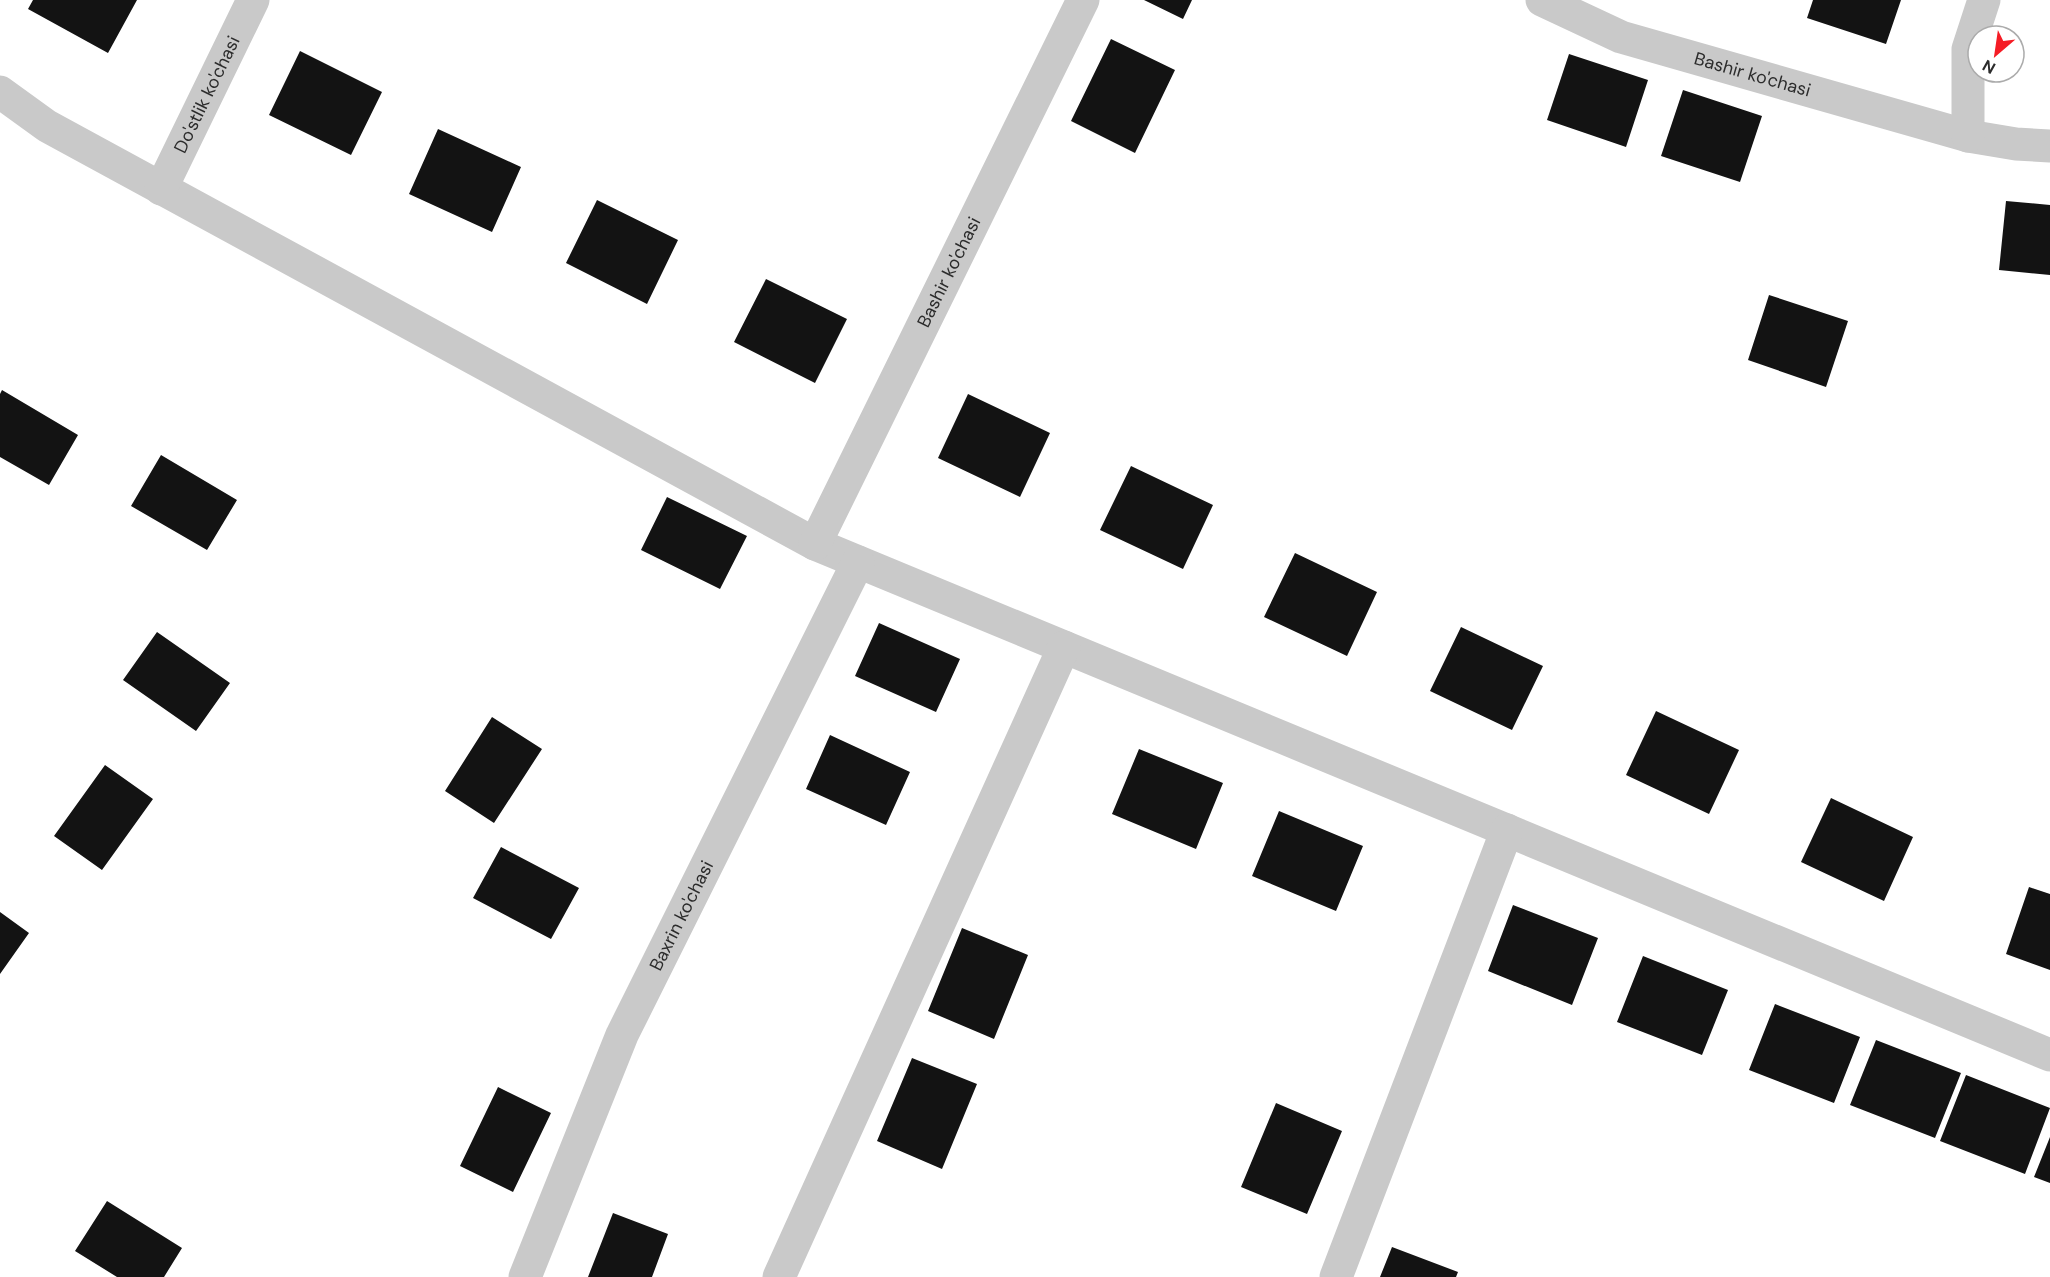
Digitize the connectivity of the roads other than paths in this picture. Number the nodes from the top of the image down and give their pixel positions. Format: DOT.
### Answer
graph roads {
  1 [pos="253,0"];
  2 [pos="1083,0"];
  3 [pos="1542,0"];
  4 [pos="1984,0"];
  5 [pos="0,92"];
  6 [pos="1968,135"];
  7 [pos="2050,146"];
  8 [pos="161,189"];
  9 [pos="815,544"];
  10 [pos="858,562"];
  11 [pos="1064,646"];
  12 [pos="1507,830"];
  13 [pos="2050,1055"];
  14 [pos="525,1277"];
  15 [pos="779,1277"];
  16 [pos="1336,1277"];
  1 -- 8 [label="street, Do'stlik ko'chasi"];
  2 -- 9 [label="street, Bashir ko'chasi"];
  3 -- 6 [label="street, Bashir ko'chasi"];
  4 -- 6 [label="street"];
  5 -- 8 [label="street"];
  6 -- 7 [label="street, Bashir ko'chasi"];
  8 -- 9 [label="street"];
  9 -- 10 [label="street"];
  10 -- 11 [label="street"];
  10 -- 14 [label="street, Baxrin ko'chasi"];
  11 -- 12 [label="street"];
  11 -- 15 [label="street"];
  12 -- 13 [label="street"];
  12 -- 16 [label="street"];
}
